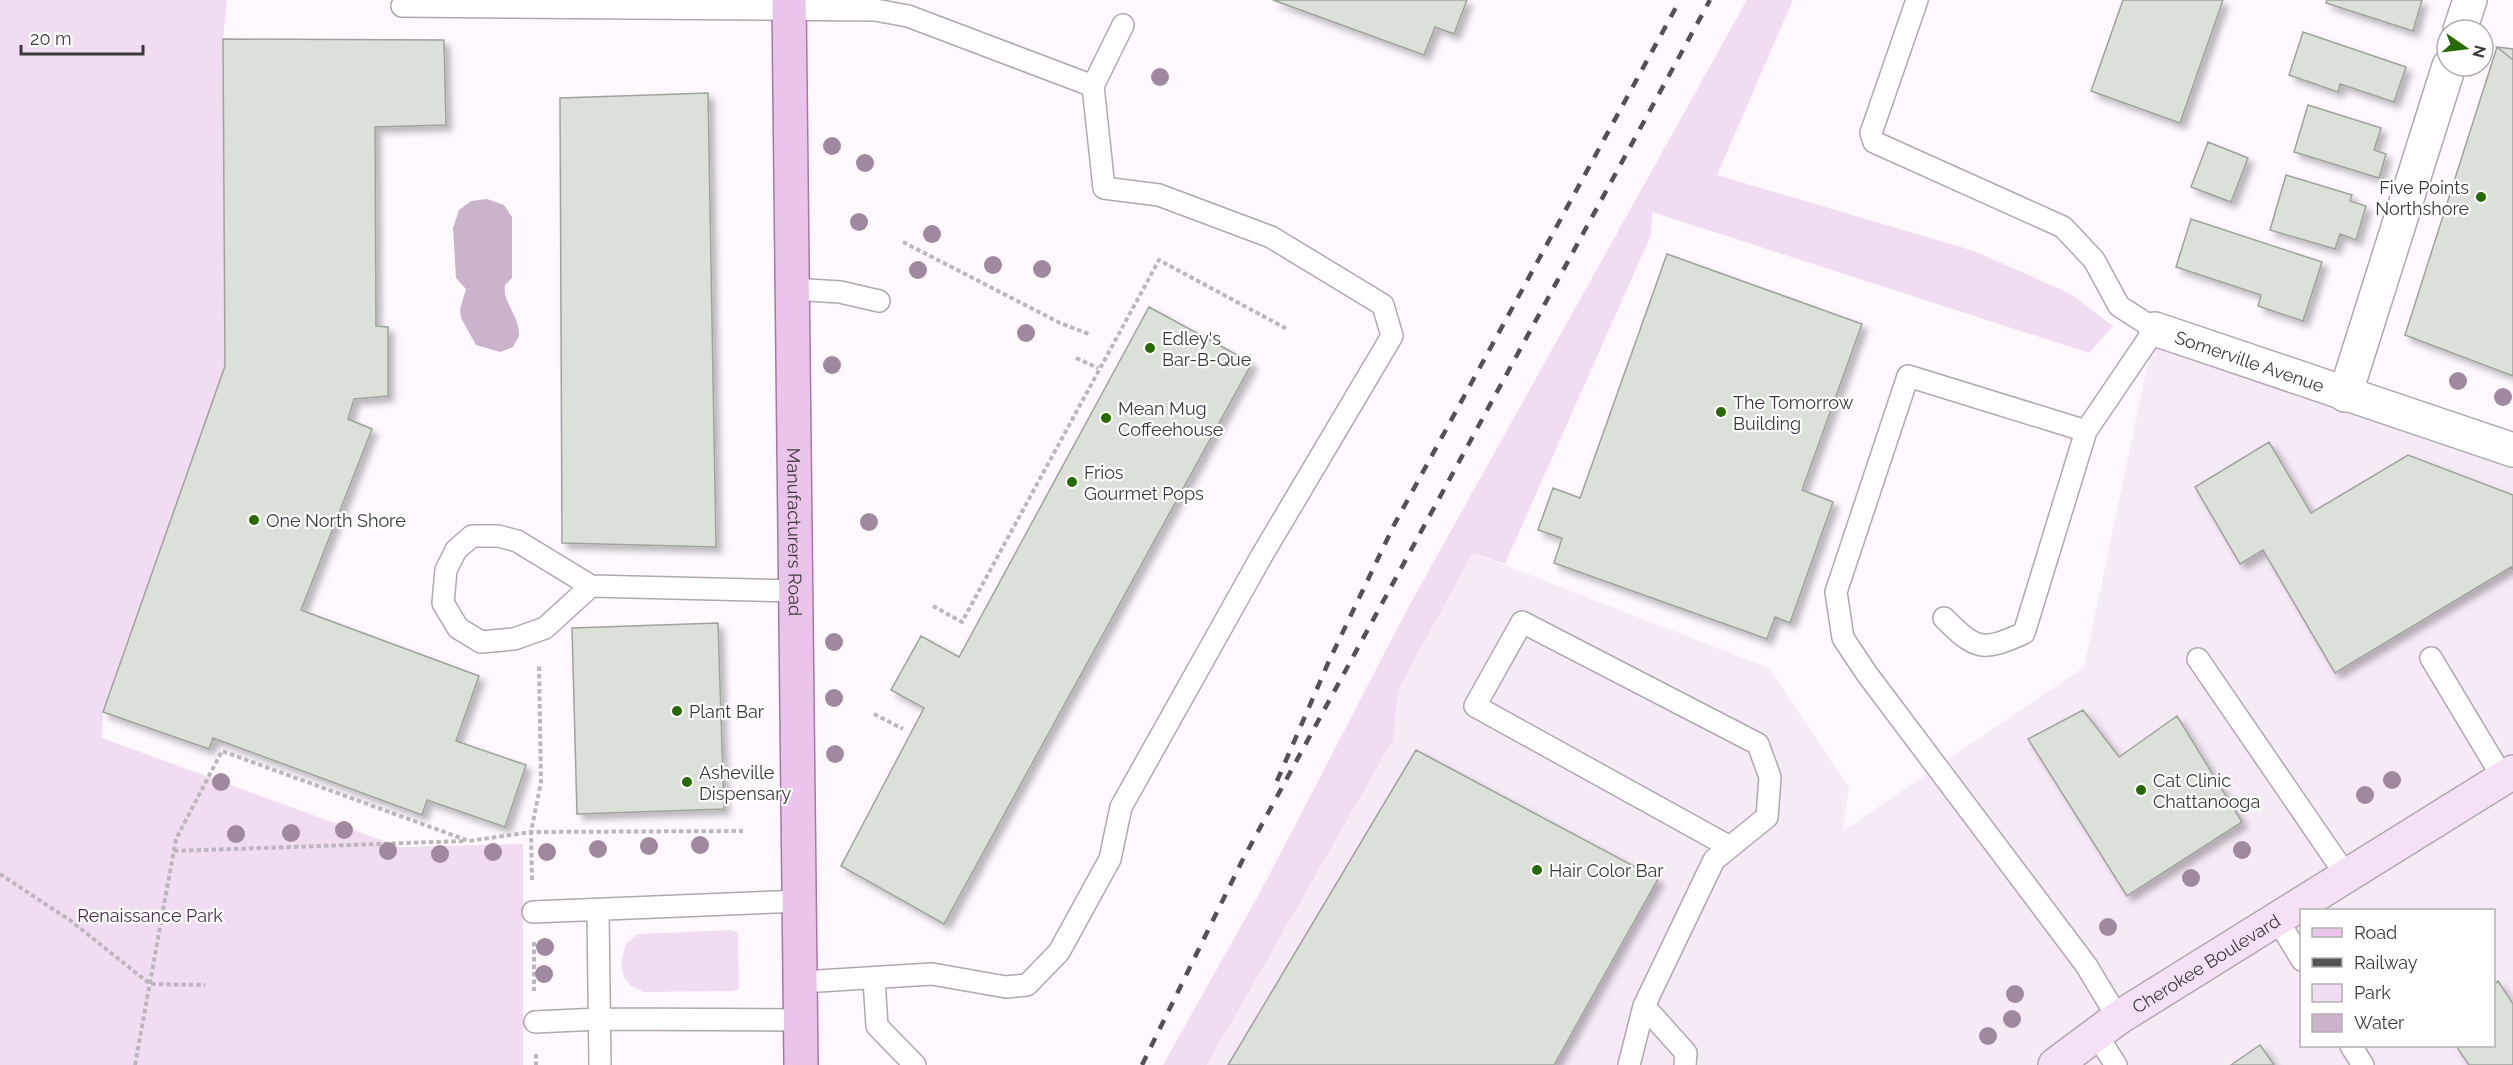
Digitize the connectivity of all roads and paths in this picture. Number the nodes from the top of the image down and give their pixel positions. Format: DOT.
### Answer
graph roads {
  1 [pos="1917,0"];
  2 [pos="2470,0"];
  3 [pos="789,4"];
  4 [pos="402,6"];
  5 [pos="2464,18"];
  6 [pos="1123,25"];
  7 [pos="2445,78"];
  8 [pos="1093,86"];
  9 [pos="903,242"];
  10 [pos="792,289"];
  11 [pos="879,301"];
  12 [pos="1287,329"];
  13 [pos="2155,329"];
  14 [pos="1089,334"];
  15 [pos="1076,358"];
  16 [pos="1098,368"];
  17 [pos="2345,395"];
  18 [pos="2086,431"];
  19 [pos="2513,450"];
  20 [pos="591,586"];
  21 [pos="797,591"];
  22 [pos="933,606"];
  23 [pos="1944,618"];
  24 [pos="538,631"];
  25 [pos="2198,658"];
  26 [pos="2431,658"];
  27 [pos="874,714"];
  28 [pos="903,729"];
  29 [pos="2508,775"];
  30 [pos="743,831"];
  31 [pos="531,832"];
  32 [pos="469,841"];
  33 [pos="1730,847"];
  34 [pos="174,852"];
  35 [pos="0,874"];
  36 [pos="2346,875"];
  37 [pos="532,881"];
  38 [pos="801,901"];
  39 [pos="598,911"];
  40 [pos="2277,919"];
  41 [pos="533,922"];
  42 [pos="2300,958"];
  43 [pos="874,979"];
  44 [pos="802,982"];
  45 [pos="150,984"];
  46 [pos="205,985"];
  47 [pos="534,992"];
  48 [pos="1644,1006"];
  49 [pos="599,1019"];
  50 [pos="802,1020"];
  51 [pos="534,1022"];
  52 [pos="2107,1026"];
  53 [pos="2352,1047"];
  54 [pos="135,1065"];
  55 [pos="600,1065"];
  56 [pos="801,1065"];
  57 [pos="915,1065"];
  58 [pos="1629,1065"];
  59 [pos="1685,1065"];
  60 [pos="2055,1065"];
  61 [pos="2116,1065"];
  62 [pos="2363,1065"];
  1 -- 13 [label="lane"];
  2 -- 5 [label="street"];
  3 -- 4 [label="lane"];
  3 -- 8 [label="lane"];
  3 -- 10 [label="main road, Manufacturers Road"];
  6 -- 8 [label="lane"];
  7 -- 17 [label="street, Somerville Avenue"];
  8 -- 43 [label="lane"];
  9 -- 14 [label="path"];
  10 -- 11 [label="lane"];
  10 -- 21 [label="main road, Manufacturers Road"];
  12 -- 16 [label="path"];
  13 -- 17 [label="street, Somerville Avenue"];
  13 -- 18 [label="lane"];
  15 -- 16 [label="path"];
  16 -- 22 [label="path"];
  17 -- 19 [label="street, Somerville Avenue"];
  18 -- 23 [label="lane"];
  18 -- 52 [label="lane"];
  20 -- 21 [label="lane"];
  20 -- 24 [label="lane"];
  20 -- 24 [label="lane"];
  21 -- 38 [label="main road, Manufacturers Road"];
  24 -- 31 [label="path"];
  25 -- 36 [label="lane"];
  26 -- 29 [label="lane"];
  27 -- 28 [label="path"];
  29 -- 36 [label="main road, Cherokee Boulevard"];
  30 -- 31 [label="path"];
  31 -- 32 [label="path"];
  31 -- 37 [label="path"];
  32 -- 34 [label="path"];
  32 -- 34 [label="path"];
  33 -- 33 [label="lane"];
  33 -- 48 [label="lane"];
  34 -- 45 [label="path"];
  35 -- 45 [label="path"];
  36 -- 40 [label="main road, Cherokee Boulevard"];
  38 -- 39 [label="lane"];
  38 -- 44 [label="main road, Manufacturers Road"];
  39 -- 41 [label="lane"];
  39 -- 49 [label="lane"];
  40 -- 42 [label="lane"];
  40 -- 52 [label="main road, Cherokee Boulevard"];
  41 -- 47 [label="path"];
  43 -- 44 [label="lane"];
  43 -- 57 [label="lane"];
  44 -- 50 [label="main road, Manufacturers Road"];
  45 -- 46 [label="path"];
  45 -- 54 [label="path"];
  48 -- 58 [label="lane"];
  48 -- 59 [label="lane"];
  49 -- 50 [label="lane"];
  49 -- 51 [label="lane"];
  49 -- 55 [label="lane"];
  50 -- 56 [label="main road, Manufacturers Road"];
  52 -- 60 [label="main road, Cherokee Boulevard"];
  52 -- 61 [label="lane"];
  53 -- 62 [label="lane"];
}
